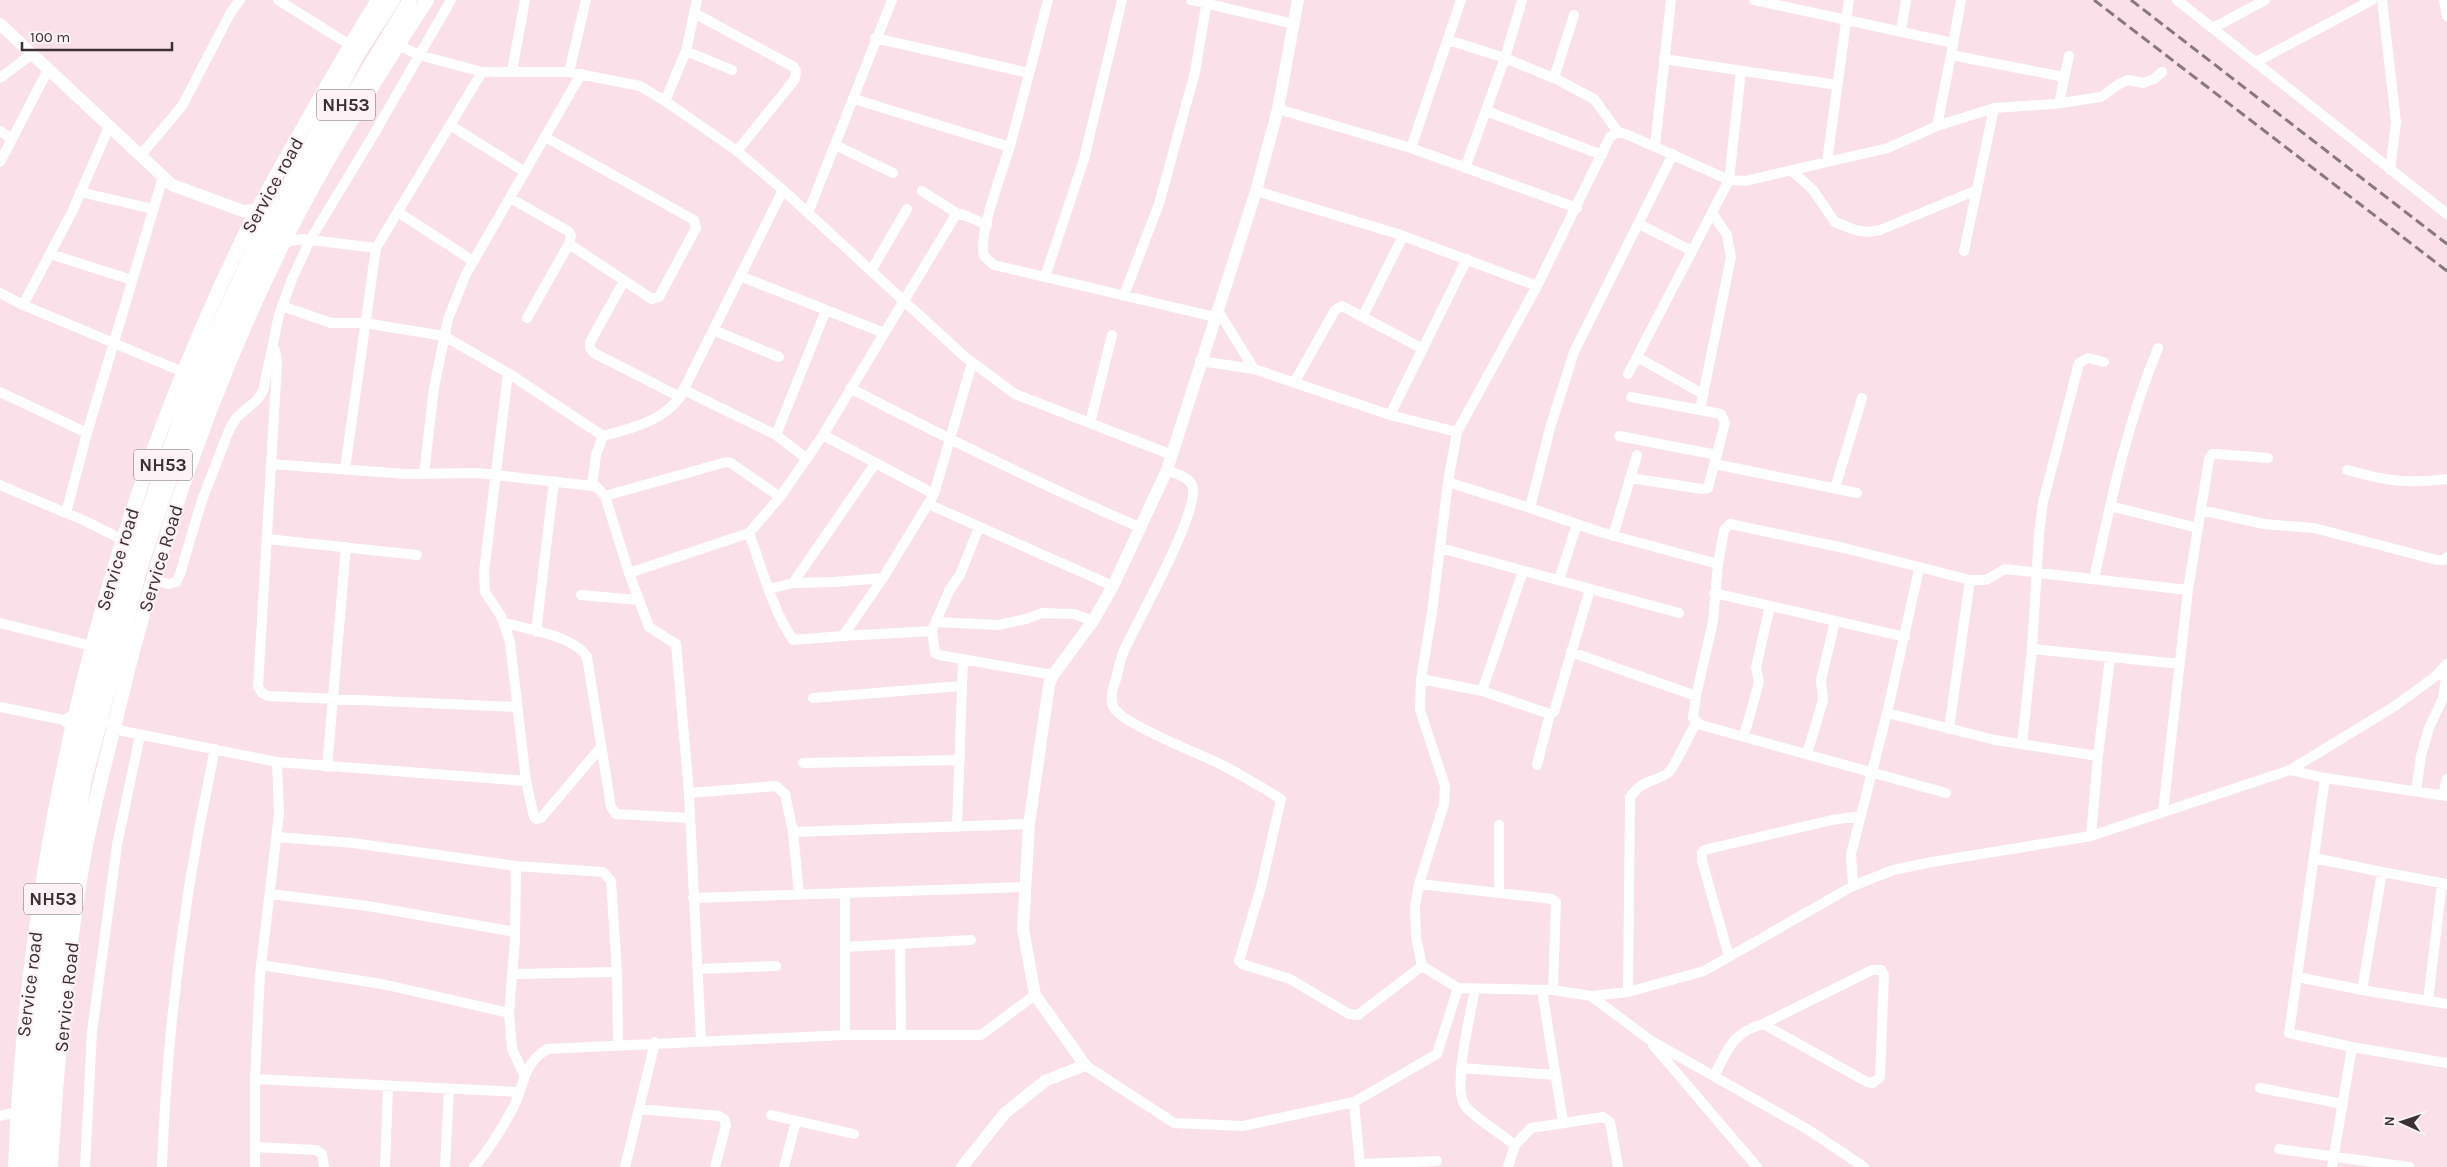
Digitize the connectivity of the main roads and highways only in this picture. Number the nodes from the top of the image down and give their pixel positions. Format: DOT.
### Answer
graph roads {
  1 [pos="378,0"];
  2 [pos="394,0"];
  3 [pos="410,0"];
  4 [pos="427,0"];
  5 [pos="1298,0"];
  6 [pos="0,24"];
  7 [pos="258,210"];
  8 [pos="282,211"];
  9 [pos="247,217"];
  10 [pos="290,237"];
  11 [pos="89,742"];
  12 [pos="15,1167"];
  13 [pos="28,1167"];
  14 [pos="40,1167"];
  15 [pos="51,1167"];
  16 [pos="962,1167"];
  1 -- 7 [label="highway, Service road"];
  2 -- 8 [label="highway, NH53"];
  3 -- 8 [label="highway, NH53"];
  4 -- 10 [label="highway, Service Road"];
  5 -- 16 [label="main road"];
  6 -- 9 [label="main road"];
  7 -- 9 [label="highway, Service road"];
  7 -- 10 [label="main road"];
  8 -- 11 [label="highway, NH53"];
  9 -- 10 [label="main road"];
  9 -- 12 [label="highway, Service road"];
  10 -- 15 [label="highway, Service Road"];
  11 -- 13 [label="highway, NH53"];
  11 -- 14 [label="highway, NH53"];
}
